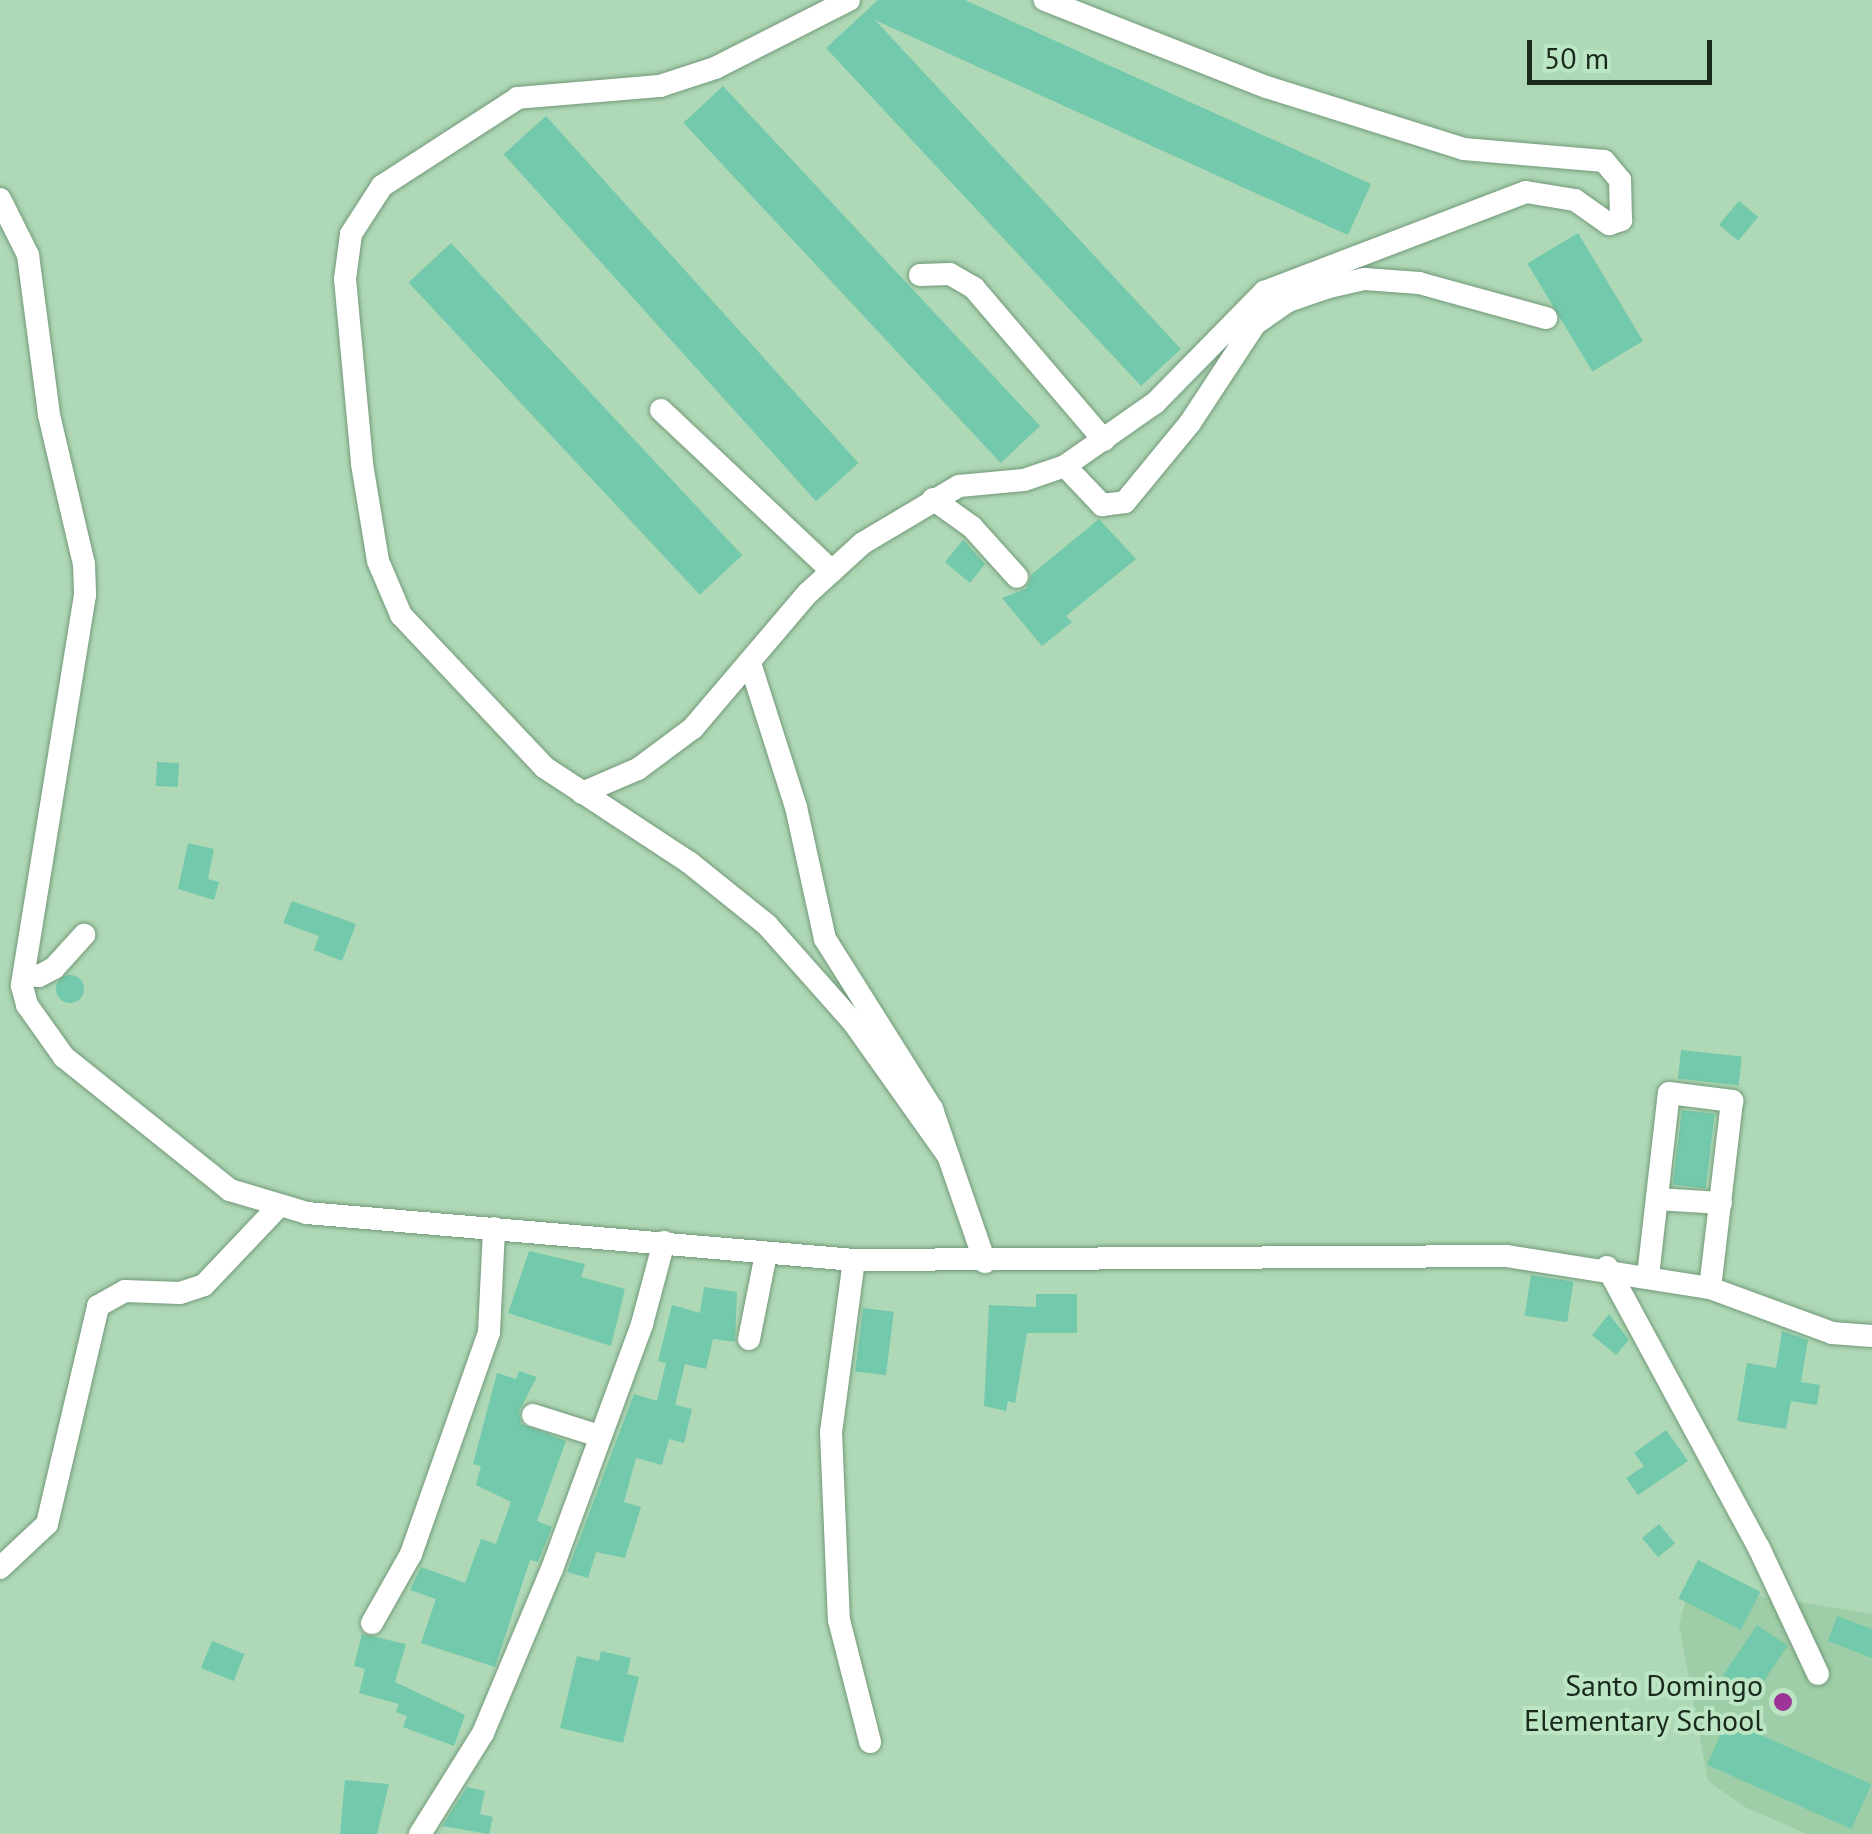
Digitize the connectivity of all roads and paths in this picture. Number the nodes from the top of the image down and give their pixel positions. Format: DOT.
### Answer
graph roads {
  1 [pos="849,0"];
  2 [pos="1046,0"];
  3 [pos="0,200"];
  4 [pos="920,276"];
  5 [pos="1546,318"];
  6 [pos="661,410"];
  7 [pos="1104,440"];
  8 [pos="1065,466"];
  9 [pos="933,499"];
  10 [pos="832,571"];
  11 [pos="1018,577"];
  12 [pos="749,663"];
  13 [pos="582,793"];
  14 [pos="84,935"];
  15 [pos="24,974"];
  16 [pos="948,1156"];
  17 [pos="1657,1199"];
  18 [pos="1722,1202"];
  19 [pos="277,1208"];
  20 [pos="494,1228"];
  21 [pos="664,1242"];
  22 [pos="766,1254"];
  23 [pos="854,1260"];
  24 [pos="985,1262"];
  25 [pos="1607,1267"];
  26 [pos="1648,1276"];
  27 [pos="1710,1288"];
  28 [pos="1872,1336"];
  29 [pos="749,1339"];
  30 [pos="533,1415"];
  31 [pos="596,1435"];
  32 [pos="0,1568"];
  33 [pos="372,1623"];
  34 [pos="1818,1674"];
  35 [pos="870,1742"];
  36 [pos="420,1834"];
  1 -- 13 [label="street"];
  2 -- 7 [label="street"];
  3 -- 15 [label="street"];
  4 -- 7 [label="street"];
  5 -- 8 [label="street"];
  6 -- 10 [label="street"];
  7 -- 8 [label="street"];
  8 -- 9 [label="street"];
  9 -- 10 [label="street"];
  9 -- 11 [label="street"];
  10 -- 12 [label="street"];
  12 -- 13 [label="street"];
  12 -- 16 [label="street"];
  13 -- 16 [label="street"];
  14 -- 15 [label="street"];
  15 -- 19 [label="street"];
  16 -- 24 [label="street"];
  17 -- 18 [label="street"];
  17 -- 18 [label="street"];
  17 -- 26 [label="street"];
  18 -- 27 [label="street"];
  19 -- 20 [label="street"];
  19 -- 32 [label="street"];
  20 -- 21 [label="street"];
  20 -- 33 [label="street"];
  21 -- 22 [label="street"];
  21 -- 31 [label="street"];
  22 -- 23 [label="street"];
  22 -- 29 [label="street"];
  23 -- 24 [label="street"];
  23 -- 35 [label="street"];
  24 -- 25 [label="street"];
  25 -- 26 [label="street"];
  25 -- 34 [label="street"];
  26 -- 27 [label="street"];
  27 -- 28 [label="street"];
  30 -- 31 [label="street"];
  31 -- 36 [label="street"];
}
